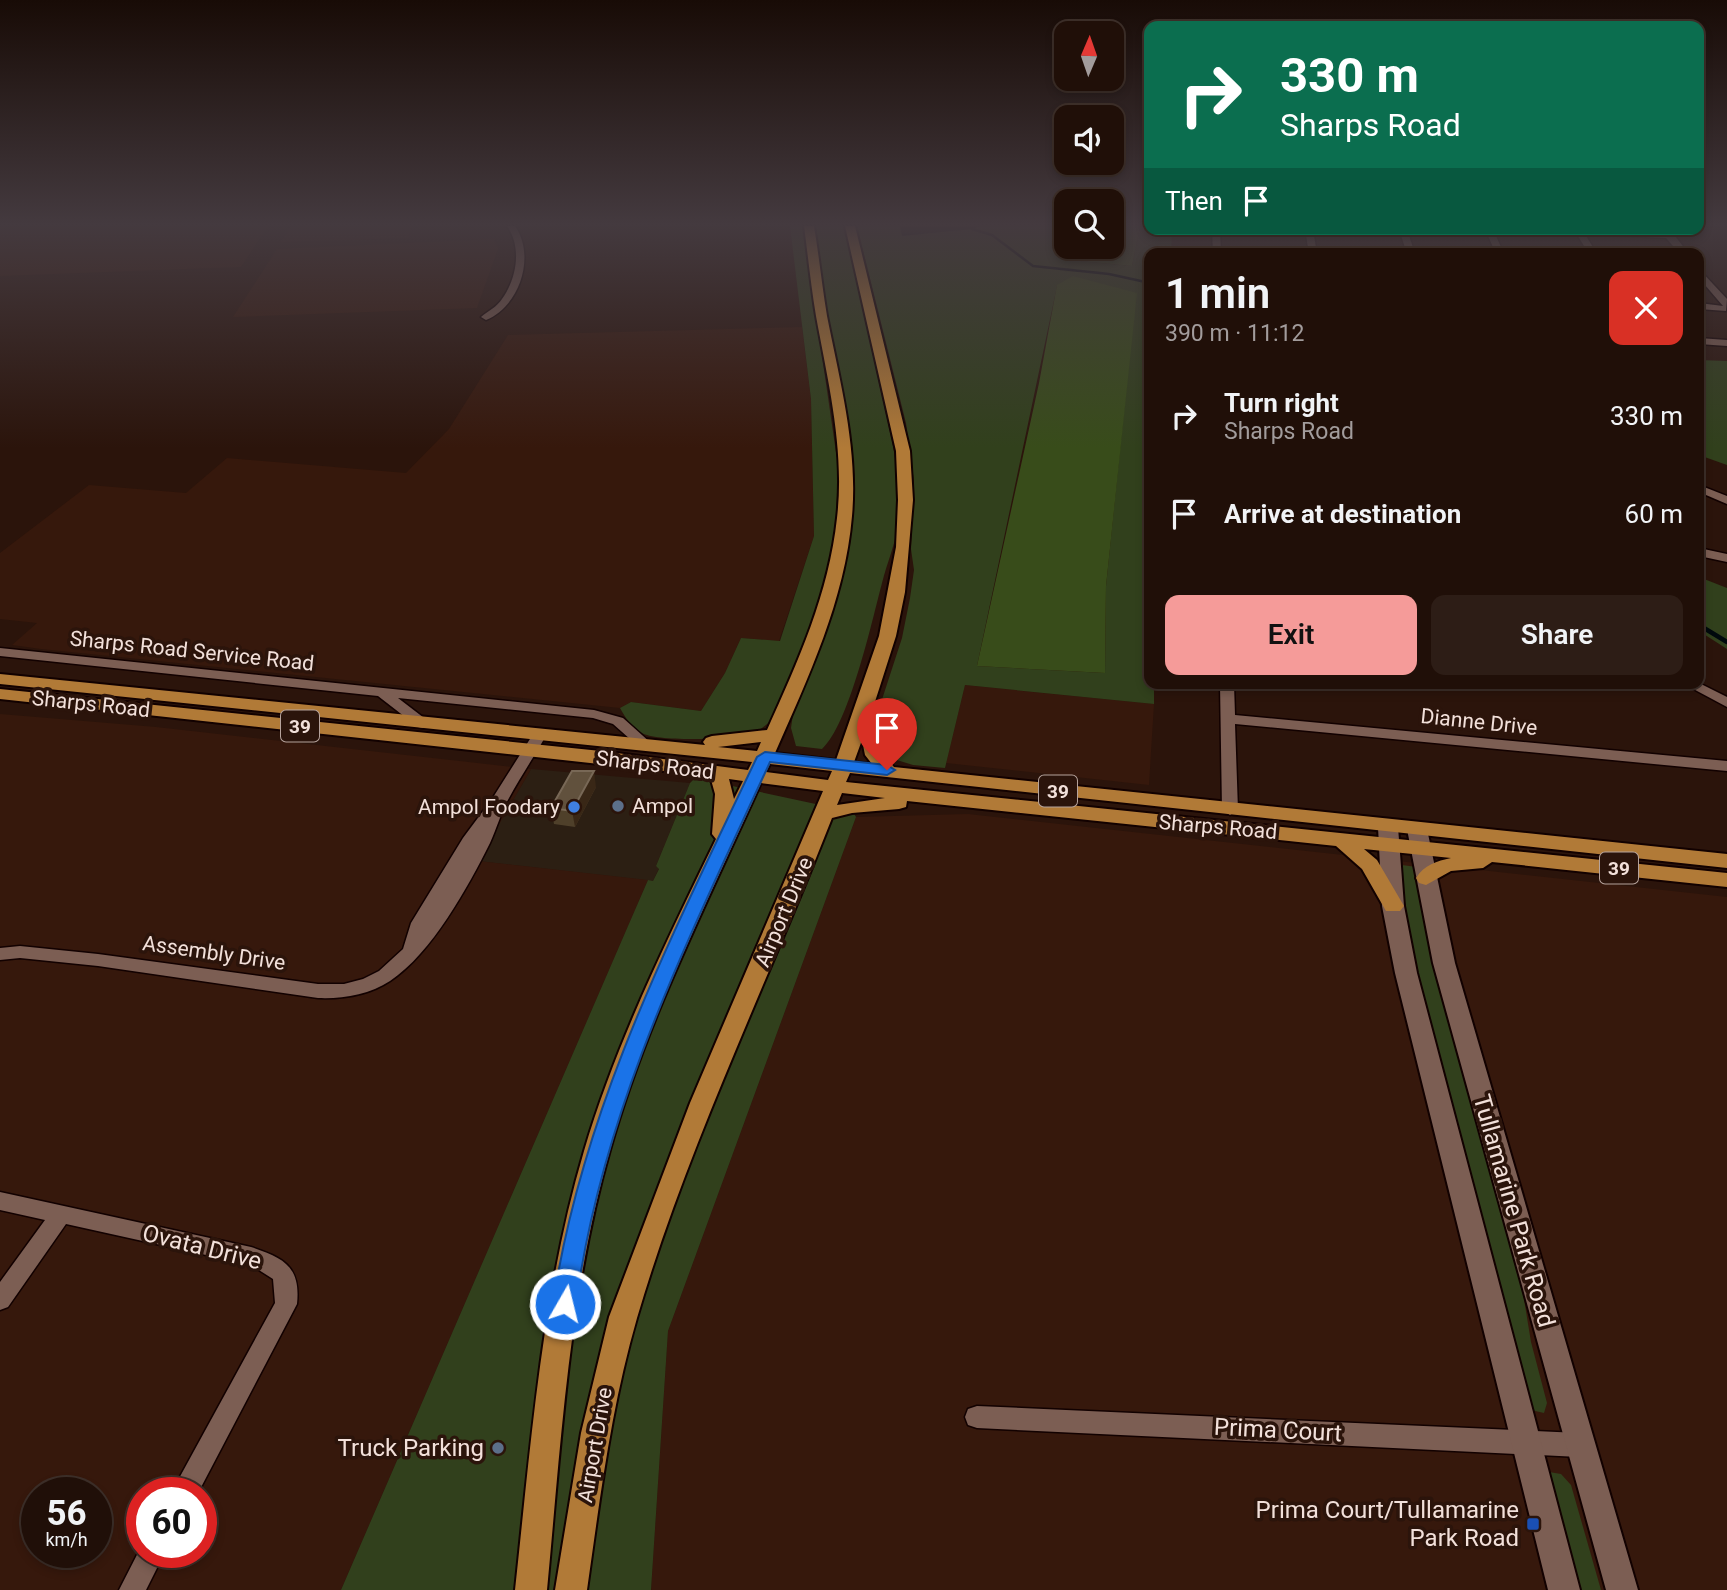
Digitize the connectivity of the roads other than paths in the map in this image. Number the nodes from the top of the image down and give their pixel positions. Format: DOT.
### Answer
graph roads {
  1 [pos="504,300"];
  2 [pos="819,300"];
  3 [pos="868,300"];
  4 [pos="1704,306"];
  5 [pos="1725,307"];
  6 [pos="485,317"];
  7 [pos="1704,341"];
  8 [pos="1727,343"];
  9 [pos="1704,490"];
  10 [pos="1727,500"];
  11 [pos="1704,553"];
  12 [pos="1727,558"];
  13 [pos="0,652"];
  14 [pos="0,679"];
  15 [pos="1227,689"];
  16 [pos="1700,689"];
  17 [pos="379,691"];
  18 [pos="0,694"];
  19 [pos="1727,703"];
  20 [pos="865,707"];
  21 [pos="1228,719"];
  22 [pos="423,724"];
  23 [pos="774,735"];
  24 [pos="535,742"];
  25 [pos="653,745"];
  26 [pos="765,757"];
  27 [pos="843,765"];
  28 [pos="1727,766"];
  29 [pos="887,770"];
  30 [pos="718,773"];
  31 [pos="755,777"];
  32 [pos="835,786"];
  33 [pos="954,800"];
  34 [pos="1230,810"];
  35 [pos="824,814"];
  36 [pos="1388,835"];
  37 [pos="1339,838"];
  38 [pos="1418,838"];
  39 [pos="721,849"];
  40 [pos="1512,857"];
  41 [pos="1727,861"];
  42 [pos="1426,878"];
  43 [pos="1727,880"];
  44 [pos="1393,906"];
  45 [pos="0,954"];
  46 [pos="0,1201"];
  47 [pos="61,1214"];
  48 [pos="0,1300"];
  49 [pos="976,1417"];
  50 [pos="1525,1442"];
  51 [pos="1579,1444"];
  52 [pos="193,1477"];
  53 [pos="144,1568"];
  54 [pos="132,1590"];
  55 [pos="531,1590"];
  56 [pos="572,1590"];
  57 [pos="1564,1590"];
  58 [pos="1622,1590"];
  1 -- 6 [label="street"];
  2 -- 23 [label="main road"];
  3 -- 20 [label="main road, Airport Drive"];
  4 -- 5 [label="street"];
  7 -- 8 [label="street"];
  9 -- 10 [label="street"];
  11 -- 12 [label="street"];
  13 -- 17 [label="street, Sharps Road Service Road"];
  14 -- 22 [label="main road, Sharps Road / 39"];
  15 -- 21 [label="street"];
  16 -- 19 [label="street"];
  17 -- 22 [label="street, Sharps Road Service Road"];
  17 -- 25 [label="street, Sharps Road Service Road"];
  18 -- 24 [label="main road, Sharps Road / 39"];
  20 -- 27 [label="main road, Airport Drive"];
  20 -- 29 [label="main road"];
  21 -- 28 [label="street, Dianne Drive"];
  21 -- 34 [label="street"];
  22 -- 24 [label="main road, Sharps Road / 39"];
  23 -- 25 [label="main road"];
  23 -- 26 [label="main road"];
  24 -- 25 [label="main road, Sharps Road / 39"];
  24 -- 30 [label="main road, Sharps Road / 39"];
  24 -- 45 [label="street, Assembly Drive"];
  25 -- 26 [label="main road, Sharps Road / 39"];
  26 -- 27 [label="main road, Sharps Road / 39"];
  26 -- 31 [label="main road"];
  27 -- 29 [label="main road, Sharps Road / 39"];
  27 -- 32 [label="main road, Airport Drive"];
  29 -- 34 [label="main road, Sharps Road / 39"];
  30 -- 31 [label="main road, Sharps Road / 39"];
  30 -- 39 [label="main road"];
  31 -- 32 [label="main road, Sharps Road / 39"];
  31 -- 39 [label="main road"];
  32 -- 33 [label="main road, Sharps Road / 39"];
  32 -- 35 [label="main road, Airport Drive"];
  33 -- 35 [label="main road"];
  33 -- 37 [label="main road, Sharps Road / 39"];
  34 -- 36 [label="main road, Sharps Road / 39"];
  35 -- 56 [label="main road, Airport Drive"];
  36 -- 37 [label="main road, Sharps Road / 39"];
  36 -- 38 [label="main road, Sharps Road / 39"];
  36 -- 44 [label="street, Tullamarine Park Road"];
  37 -- 44 [label="main road"];
  38 -- 40 [label="main road, Sharps Road / 39"];
  38 -- 41 [label="main road, Sharps Road / 39"];
  38 -- 42 [label="street, Tullamarine Park Road"];
  39 -- 55 [label="main road"];
  40 -- 42 [label="main road"];
  40 -- 43 [label="main road, Sharps Road / 39"];
  42 -- 51 [label="street, Tullamarine Park Road"];
  44 -- 50 [label="street, Tullamarine Park Road"];
  46 -- 47 [label="street, Ovata Drive"];
  47 -- 48 [label="street"];
  47 -- 52 [label="street, Ovata Drive"];
  49 -- 50 [label="street, Prima Court"];
  50 -- 51 [label="street, Prima Court"];
  50 -- 57 [label="street, Tullamarine Park Road"];
  51 -- 58 [label="street, Tullamarine Park Road"];
  53 -- 54 [label="street"];
}
